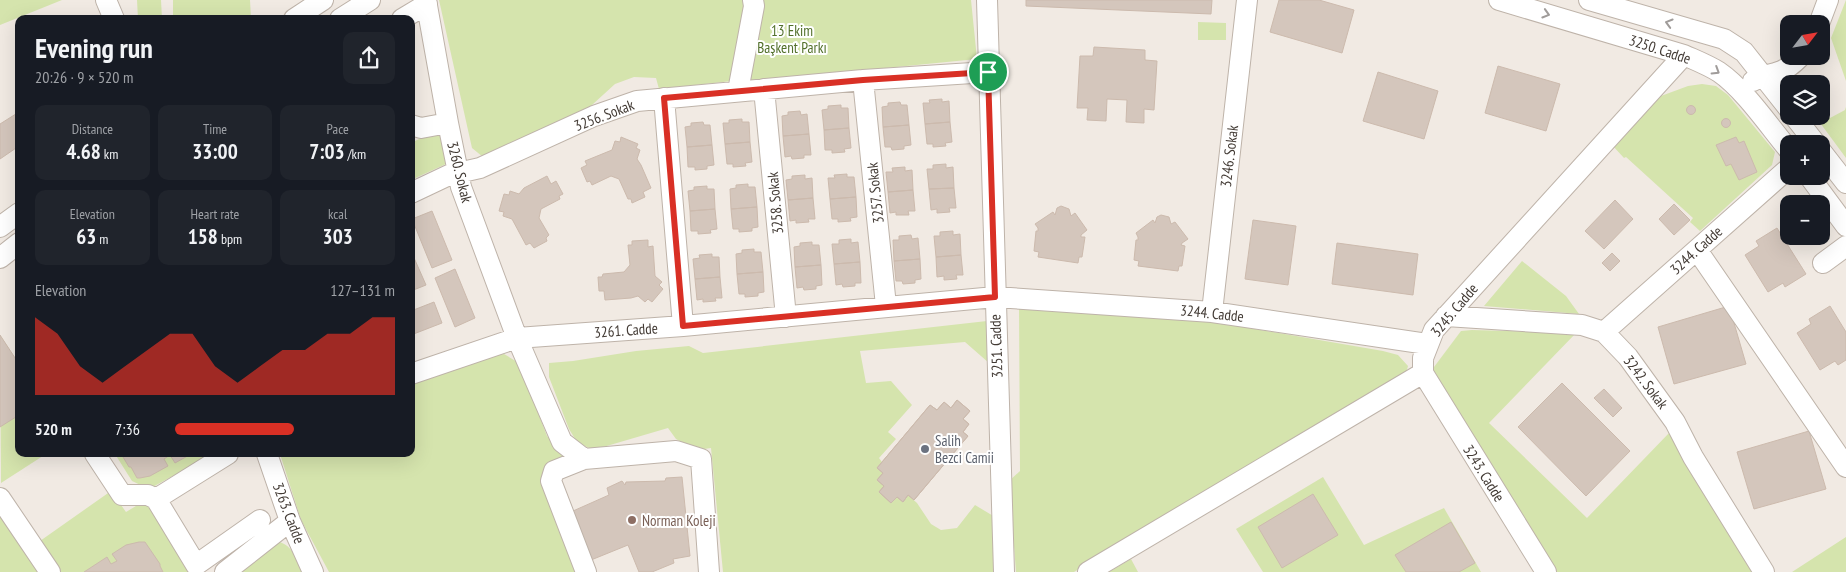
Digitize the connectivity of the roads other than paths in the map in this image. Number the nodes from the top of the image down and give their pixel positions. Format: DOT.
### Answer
graph roads {
  1 [pos="106,0"];
  2 [pos="323,0"];
  3 [pos="370,0"];
  4 [pos="753,0"];
  5 [pos="987,0"];
  6 [pos="1247,0"];
  7 [pos="1499,0"];
  8 [pos="1589,0"];
  9 [pos="1828,0"];
  10 [pos="427,2"];
  11 [pos="112,15"];
  12 [pos="300,15"];
  13 [pos="346,15"];
  14 [pos="408,15"];
  15 [pos="1822,15"];
  16 [pos="1684,56"];
  17 [pos="1791,65"];
  18 [pos="988,72"];
  19 [pos="1762,75"];
  20 [pos="863,80"];
  21 [pos="764,89"];
  22 [pos="738,91"];
  23 [pos="1739,91"];
  24 [pos="664,98"];
  25 [pos="1780,98"];
  26 [pos="448,123"];
  27 [pos="1801,125"];
  28 [pos="415,126"];
  29 [pos="1809,135"];
  30 [pos="1780,139"];
  31 [pos="1830,163"];
  32 [pos="459,172"];
  33 [pos="1780,176"];
  34 [pos="1846,183"];
  35 [pos="1816,185"];
  36 [pos="415,191"];
  37 [pos="15,216"];
  38 [pos="1846,226"];
  39 [pos="0,227"];
  40 [pos="15,246"];
  41 [pos="1846,246"];
  42 [pos="1697,250"];
  43 [pos="0,258"];
  44 [pos="1823,263"];
  45 [pos="995,297"];
  46 [pos="886,306"];
  47 [pos="1212,312"];
  48 [pos="1446,316"];
  49 [pos="786,317"];
  50 [pos="683,326"];
  51 [pos="1604,332"];
  52 [pos="517,338"];
  53 [pos="1427,344"];
  54 [pos="415,373"];
  55 [pos="1423,373"];
  56 [pos="97,457"];
  57 [pos="223,457"];
  58 [pos="268,457"];
  59 [pos="584,459"];
  60 [pos="1846,467"];
  61 [pos="0,498"];
  62 [pos="156,498"];
  63 [pos="260,520"];
  64 [pos="290,521"];
  65 [pos="50,572"];
  66 [pos="225,572"];
  67 [pos="313,572"];
  68 [pos="586,572"];
  69 [pos="709,572"];
  70 [pos="1004,572"];
  71 [pos="1088,572"];
  72 [pos="1546,572"];
  73 [pos="1764,572"];
  1 -- 11 [label="street"];
  2 -- 12 [label="street"];
  3 -- 13 [label="street"];
  4 -- 22 [label="street"];
  5 -- 18 [label="street, 3251. Cadde"];
  6 -- 47 [label="street, 3246. Sokak"];
  7 -- 16 [label="street, 3250. Cadde, one-way"];
  19 -- 8 [label="street, 3250. Cadde, one-way"];
  9 -- 15 [label="street"];
  10 -- 14 [label="street"];
  10 -- 26 [label="street, 3260. Sokak"];
  16 -- 23 [label="street, 3250. Cadde, one-way"];
  16 -- 48 [label="street, 3245. Cadde"];
  17 -- 19 [label="street"];
  18 -- 20 [label="street, 3256. Sokak"];
  18 -- 45 [label="street, 3251. Cadde"];
  19 -- 23 [label="street"];
  19 -- 25 [label="street, 3250. Cadde"];
  20 -- 21 [label="street, 3256. Sokak"];
  20 -- 46 [label="street, 3257. Sokak"];
  21 -- 22 [label="street, 3256. Sokak"];
  21 -- 49 [label="street, 3258. Sokak"];
  22 -- 24 [label="street, 3256. Sokak"];
  23 -- 30 [label="street, 3250. Cadde"];
  24 -- 32 [label="street, 3256. Sokak"];
  24 -- 50 [label="street"];
  26 -- 28 [label="street"];
  26 -- 32 [label="street, 3260. Sokak"];
  27 -- 29 [label="street"];
  31 -- 34 [label="street"];
  32 -- 36 [label="street, 3256. Sokak"];
  32 -- 52 [label="street, 3260. Sokak"];
  33 -- 42 [label="street, 3244. Cadde"];
  35 -- 38 [label="street"];
  37 -- 39 [label="street"];
  40 -- 43 [label="street"];
  41 -- 44 [label="street"];
  42 -- 51 [label="street, 3244. Cadde"];
  42 -- 60 [label="street"];
  45 -- 46 [label="street, 3261. Cadde"];
  45 -- 47 [label="street, 3244. Cadde"];
  45 -- 70 [label="street, 3251. Cadde"];
  46 -- 49 [label="street, 3261. Cadde"];
  47 -- 53 [label="street, 3244. Cadde"];
  48 -- 51 [label="street, 3242. Sokak"];
  48 -- 53 [label="street, 3245. Cadde"];
  49 -- 50 [label="street, 3261. Cadde"];
  50 -- 52 [label="street, 3261. Cadde"];
  51 -- 73 [label="street, 3242. Sokak"];
  52 -- 54 [label="street, 3261. Cadde"];
  52 -- 59 [label="street, 3260. Sokak"];
  53 -- 55 [label="street, 3245. Cadde"];
  55 -- 71 [label="street"];
  55 -- 72 [label="street, 3243. Cadde"];
  56 -- 62 [label="street"];
  57 -- 62 [label="street"];
  58 -- 64 [label="street, 3263. Cadde"];
  59 -- 68 [label="street"];
  59 -- 69 [label="street"];
  61 -- 65 [label="street"];
  62 -- 63 [label="street"];
  64 -- 66 [label="street"];
  64 -- 67 [label="street, 3263. Cadde"];
}
